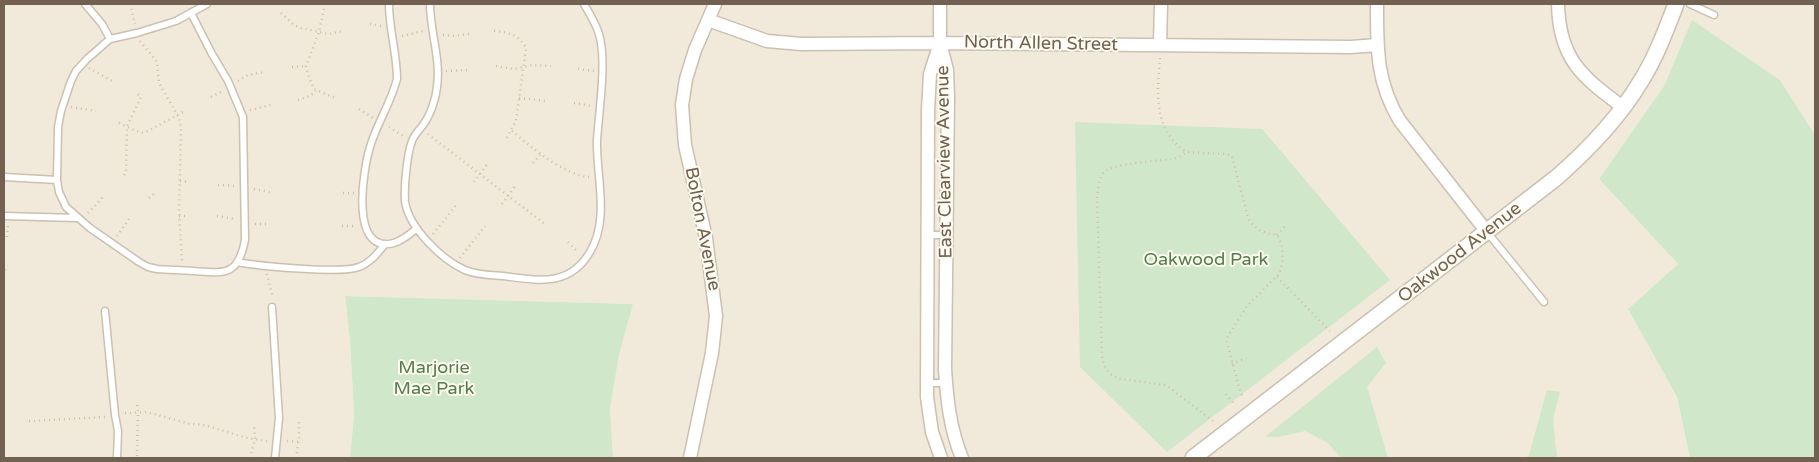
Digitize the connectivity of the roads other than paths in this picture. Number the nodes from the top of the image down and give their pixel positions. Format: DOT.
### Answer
graph roads {
  1 [pos="86,4"];
  2 [pos="207,4"];
  3 [pos="389,4"];
  4 [pos="430,4"];
  5 [pos="584,4"];
  6 [pos="715,4"];
  7 [pos="940,4"];
  8 [pos="1160,4"];
  9 [pos="1377,4"];
  10 [pos="1558,4"];
  11 [pos="1676,4"];
  12 [pos="1690,4"];
  13 [pos="191,13"];
  14 [pos="1714,15"];
  15 [pos="708,20"];
  16 [pos="110,39"];
  17 [pos="940,43"];
  18 [pos="1377,45"];
  19 [pos="1160,51"];
  20 [pos="1624,108"];
  21 [pos="4,177"];
  22 [pos="57,180"];
  23 [pos="4,216"];
  24 [pos="79,219"];
  25 [pos="416,229"];
  26 [pos="1487,232"];
  27 [pos="928,235"];
  28 [pos="947,235"];
  29 [pos="385,244"];
  30 [pos="236,262"];
  31 [pos="1544,302"];
  32 [pos="272,307"];
  33 [pos="105,311"];
  34 [pos="927,383"];
  35 [pos="946,383"];
  36 [pos="117,458"];
  37 [pos="275,458"];
  38 [pos="690,458"];
  39 [pos="940,458"];
  40 [pos="962,458"];
  41 [pos="1193,458"];
  1 -- 16 [label="lane"];
  2 -- 13 [label="lane"];
  3 -- 29 [label="lane"];
  4 -- 25 [label="lane"];
  5 -- 25 [label="lane"];
  6 -- 15 [label="street, Bolton Avenue"];
  7 -- 17 [label="street"];
  8 -- 19 [label="street"];
  9 -- 18 [label="street"];
  10 -- 20 [label="street"];
  11 -- 20 [label="street, Oakwood Avenue"];
  12 -- 14 [label="lane"];
  13 -- 16 [label="lane"];
  13 -- 30 [label="lane"];
  15 -- 17 [label="street, North Allen Street"];
  15 -- 38 [label="street, Bolton Avenue"];
  16 -- 22 [label="lane"];
  17 -- 19 [label="street, North Allen Street"];
  17 -- 27 [label="street, East Clearview Avenue"];
  17 -- 28 [label="street, East Clearview Avenue"];
  18 -- 19 [label="street, North Allen Street"];
  18 -- 26 [label="street"];
  20 -- 26 [label="street, Oakwood Avenue"];
  21 -- 22 [label="lane"];
  22 -- 24 [label="lane"];
  23 -- 24 [label="lane"];
  24 -- 30 [label="lane"];
  25 -- 29 [label="lane"];
  26 -- 31 [label="lane"];
  26 -- 41 [label="street, Oakwood Avenue"];
  27 -- 28 [label="lane"];
  27 -- 34 [label="street, East Clearview Avenue"];
  28 -- 35 [label="street, East Clearview Avenue"];
  29 -- 30 [label="lane"];
  32 -- 37 [label="lane"];
  33 -- 36 [label="lane"];
  34 -- 35 [label="lane"];
  34 -- 39 [label="street, East Clearview Avenue"];
  35 -- 40 [label="street, East Clearview Avenue"];
}
